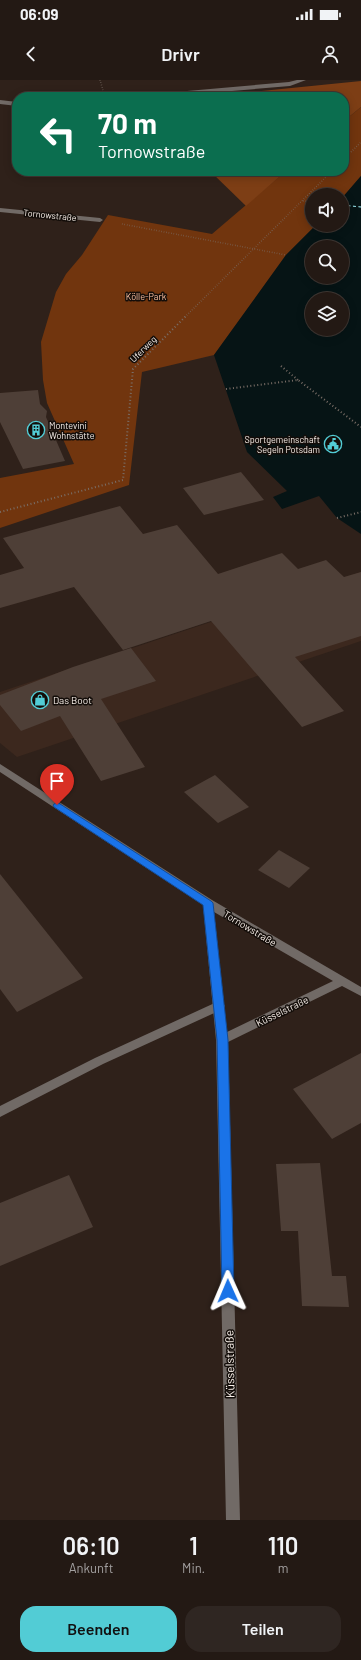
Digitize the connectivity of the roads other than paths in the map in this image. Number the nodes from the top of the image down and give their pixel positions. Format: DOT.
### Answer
graph roads {
  1 [pos="303,80"];
  2 [pos="198,92"];
  3 [pos="0,102"];
  4 [pos="12,103"];
  5 [pos="0,210"];
  6 [pos="100,220"];
  7 [pos="0,767"];
  8 [pos="208,903"];
  9 [pos="341,982"];
  10 [pos="361,992"];
  11 [pos="219,1006"];
  12 [pos="222,1040"];
  13 [pos="0,1112"];
  14 [pos="233,1520"];
  1 -- 2 [label="street"];
  3 -- 4 [label="street"];
  5 -- 6 [label="street, Tornowstraße"];
  7 -- 8 [label="street, Tornowstraße"];
  8 -- 9 [label="street, Tornowstraße"];
  8 -- 11 [label="street, Küsselstraße"];
  9 -- 10 [label="street, Tornowstraße"];
  9 -- 12 [label="street, Küsselstraße"];
  11 -- 12 [label="street, Küsselstraße"];
  11 -- 13 [label="street"];
  12 -- 14 [label="street, Küsselstraße"];
}
